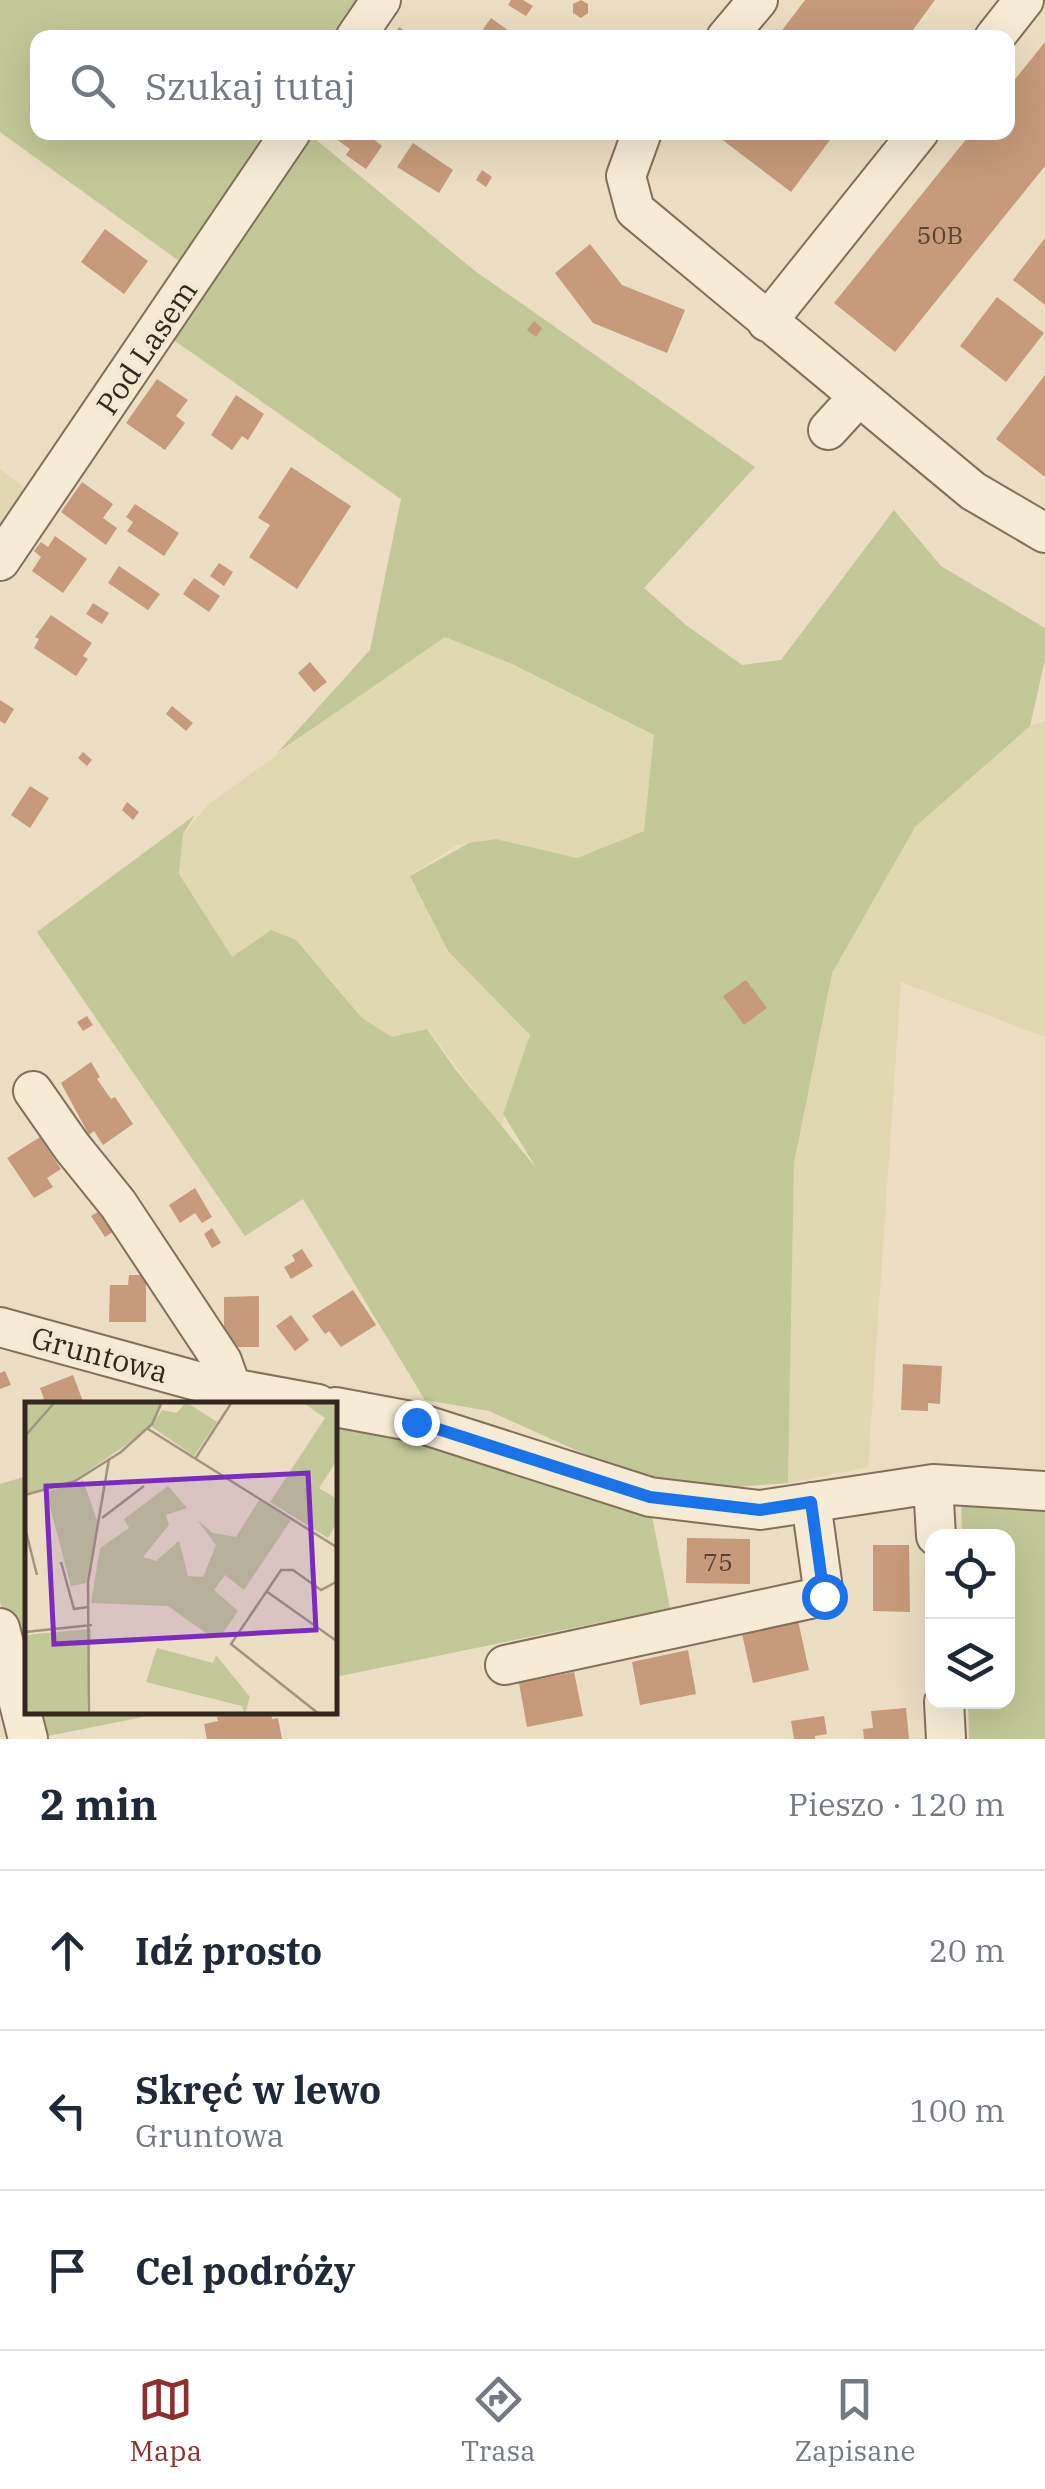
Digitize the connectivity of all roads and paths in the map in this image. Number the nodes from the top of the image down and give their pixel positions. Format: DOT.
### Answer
graph roads {
  1 [pos="381,0"];
  2 [pos="758,0"];
  3 [pos="1024,0"];
  4 [pos="360,30"];
  5 [pos="733,30"];
  6 [pos="1000,30"];
  7 [pos="286,140"];
  8 [pos="639,140"];
  9 [pos="912,140"];
  10 [pos="768,322"];
  11 [pos="859,396"];
  12 [pos="828,430"];
  13 [pos="1045,533"];
  14 [pos="0,561"];
  15 [pos="34,1092"];
  16 [pos="0,1327"];
  17 [pos="232,1388"];
  18 [pos="307,1402"];
  19 [pos="338,1408"];
  20 [pos="934,1484"];
  21 [pos="1045,1491"];
  22 [pos="811,1502"];
  23 [pos="936,1529"];
  24 [pos="0,1628"];
  25 [pos="505,1665"];
  26 [pos="944,1709"];
  27 [pos="28,1739"];
  28 [pos="946,1739"];
  1 -- 4 [label="street"];
  2 -- 5 [label="street"];
  3 -- 6 [label="street"];
  7 -- 14 [label="street, Pod Lasem"];
  8 -- 10 [label="street"];
  9 -- 10 [label="street"];
  10 -- 11 [label="street"];
  11 -- 12 [label="street"];
  11 -- 13 [label="street"];
  15 -- 17 [label="street"];
  16 -- 17 [label="street, Gruntowa"];
  17 -- 18 [label="street, Gruntowa"];
  19 -- 22 [label="street"];
  20 -- 21 [label="street"];
  20 -- 22 [label="street"];
  20 -- 23 [label="street"];
  22 -- 25 [label="street"];
  24 -- 27 [label="street"];
  26 -- 28 [label="street"];
}
